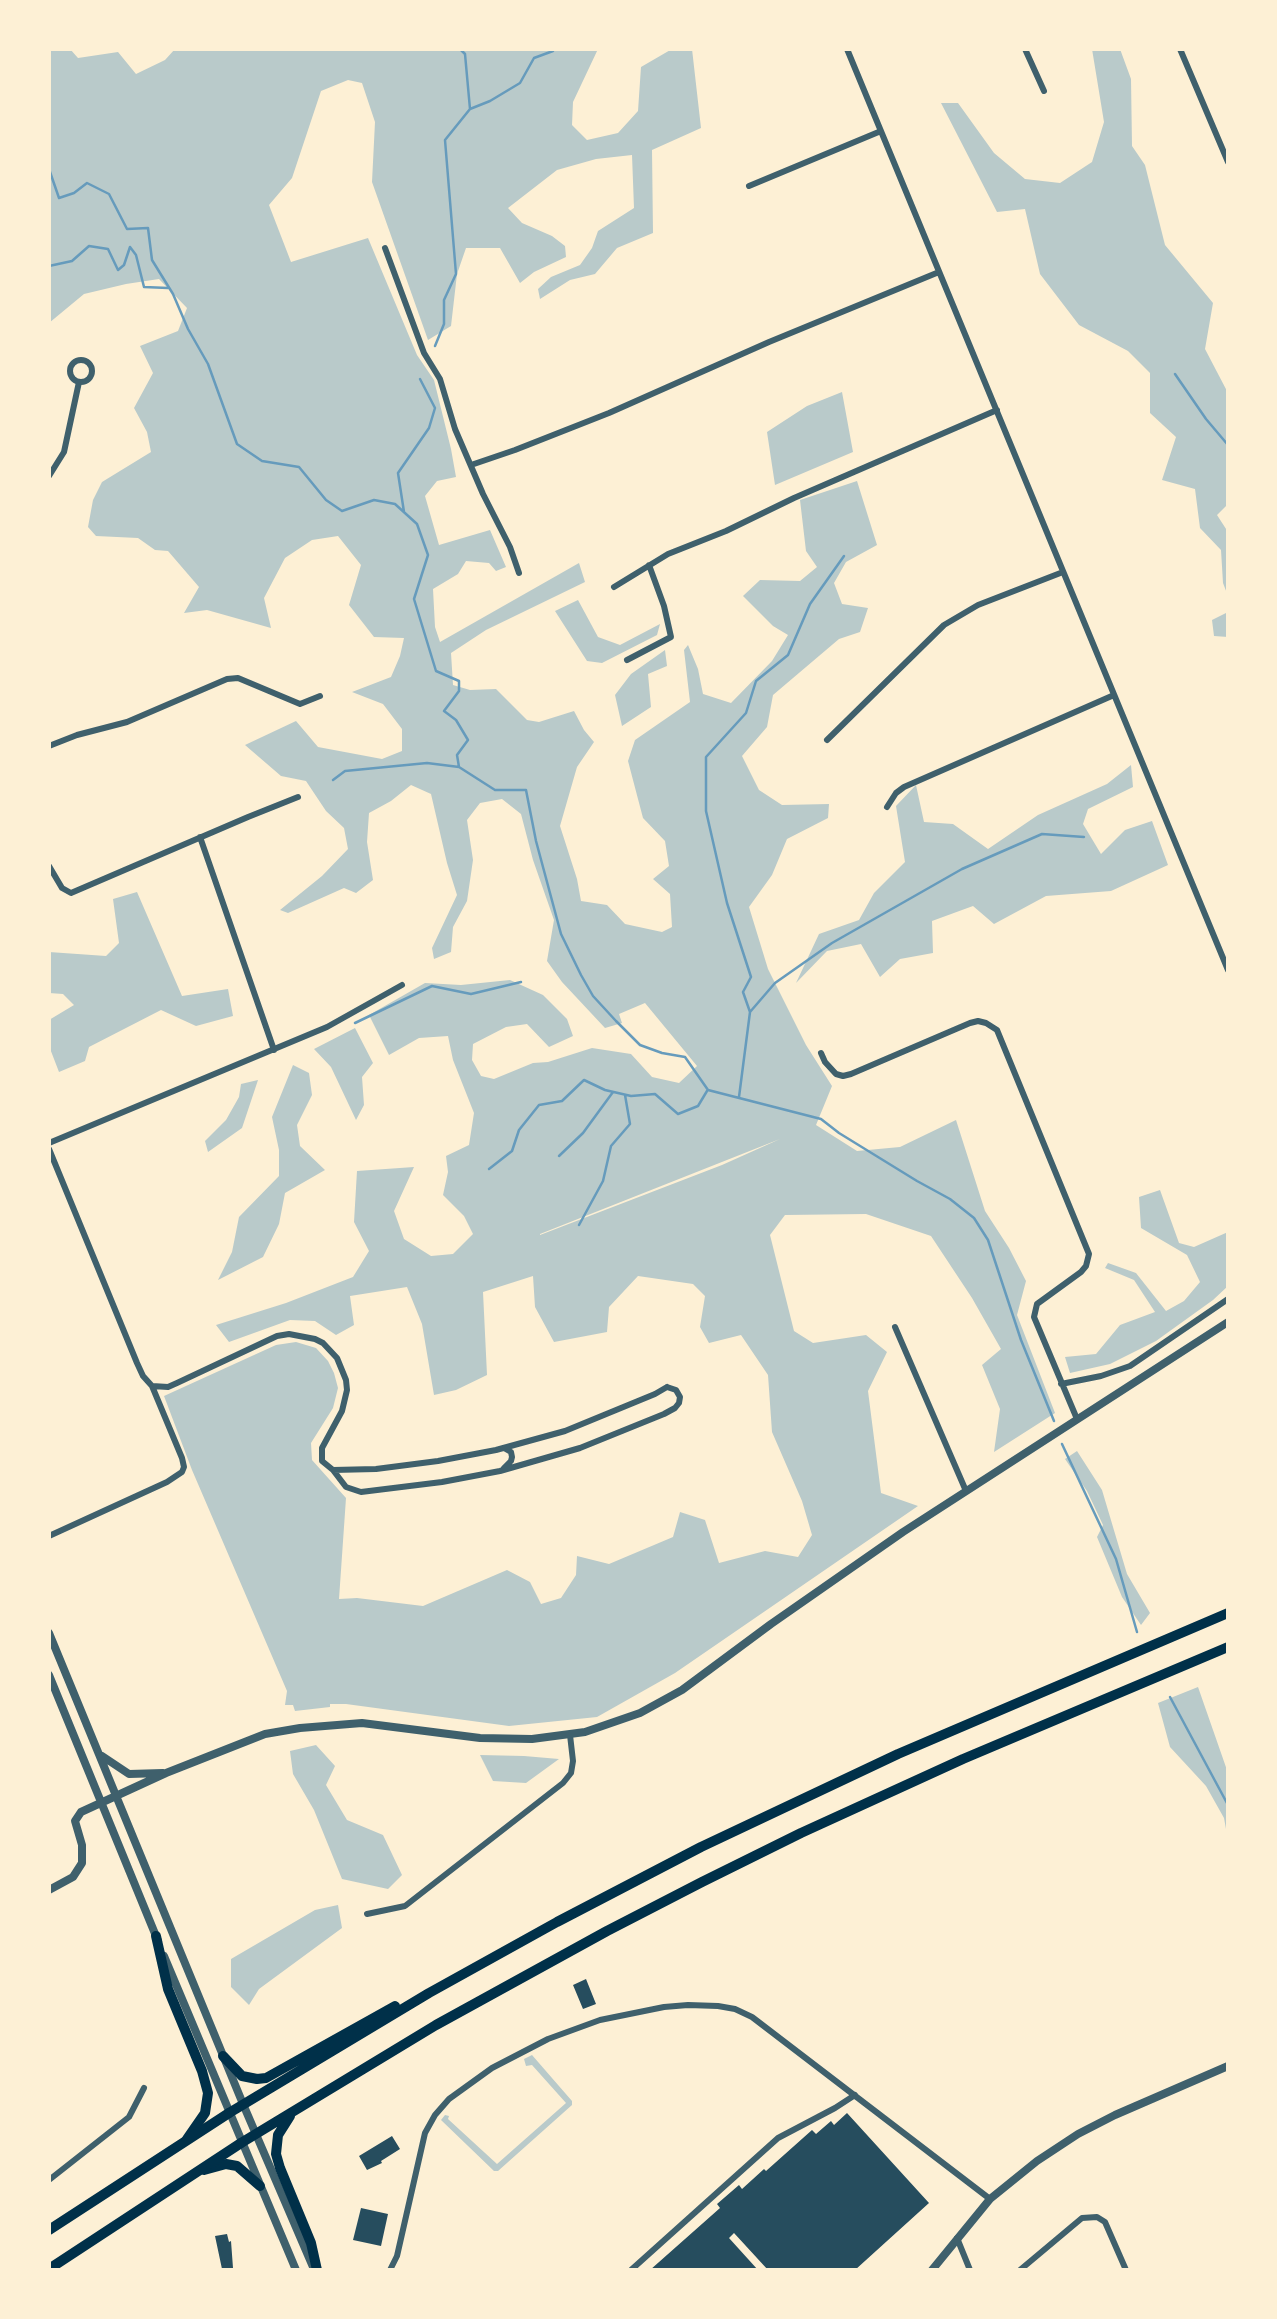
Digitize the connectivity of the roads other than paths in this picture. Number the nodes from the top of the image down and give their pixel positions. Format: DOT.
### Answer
graph roads {
  1 [pos="847,49"];
  2 [pos="1025,49"];
  3 [pos="1180,49"];
  4 [pos="1044,91"];
  5 [pos="881,131"];
  6 [pos="1228,162"];
  7 [pos="750,186"];
  8 [pos="385,247"];
  9 [pos="939,272"];
  10 [pos="79,382"];
  11 [pos="997,410"];
  12 [pos="471,465"];
  13 [pos="49,476"];
  14 [pos="649,565"];
  15 [pos="1063,572"];
  16 [pos="519,573"];
  17 [pos="614,587"];
  18 [pos="628,660"];
  19 [pos="1114,695"];
  20 [pos="320,696"];
  21 [pos="827,740"];
  22 [pos="49,746"];
  23 [pos="298,797"];
  24 [pos="887,807"];
  25 [pos="200,837"];
  26 [pos="49,866"];
  27 [pos="1228,970"];
  28 [pos="402,985"];
  29 [pos="274,1050"];
  30 [pos="821,1053"];
  31 [pos="49,1143"];
  32 [pos="49,1149"];
  33 [pos="1228,1299"];
  34 [pos="1228,1322"];
  35 [pos="895,1327"];
  36 [pos="1061,1384"];
  37 [pos="152,1386"];
  38 [pos="1077,1419"];
  39 [pos="504,1448"];
  40 [pos="334,1470"];
  41 [pos="500,1471"];
  42 [pos="966,1491"];
  43 [pos="49,1536"];
  44 [pos="1228,1613"];
  45 [pos="49,1633"];
  46 [pos="1228,1647"];
  47 [pos="49,1675"];
  48 [pos="570,1735"];
  49 [pos="100,1754"];
  50 [pos="166,1773"];
  51 [pos="117,1796"];
  52 [pos="101,1803"];
  53 [pos="49,1890"];
  54 [pos="368,1914"];
  55 [pos="156,1937"];
  56 [pos="445,1984"];
  57 [pos="223,2056"];
  58 [pos="1228,2066"];
  59 [pos="144,2088"];
  60 [pos="855,2095"];
  61 [pos="243,2104"];
  62 [pos="296,2109"];
  63 [pos="229,2113"];
  64 [pos="256,2134"];
  65 [pos="186,2141"];
  66 [pos="241,2143"];
  67 [pos="188,2177"];
  68 [pos="49,2180"];
  69 [pos="260,2186"];
  70 [pos="990,2199"];
  71 [pos="49,2230"];
  72 [pos="957,2238"];
  73 [pos="49,2269"];
  74 [pos="296,2270"];
  75 [pos="315,2270"];
  76 [pos="390,2270"];
  77 [pos="631,2270"];
  78 [pos="933,2270"];
  79 [pos="970,2270"];
  80 [pos="1020,2270"];
  81 [pos="1126,2270"];
  1 -- 5 [label="street"];
  2 -- 4 [label="street"];
  3 -- 6 [label="street"];
  5 -- 7 [label="street"];
  5 -- 9 [label="street"];
  8 -- 12 [label="street"];
  9 -- 11 [label="street"];
  9 -- 12 [label="street"];
  10 -- 13 [label="street"];
  11 -- 14 [label="street"];
  11 -- 15 [label="street"];
  12 -- 16 [label="street"];
  14 -- 17 [label="street"];
  14 -- 18 [label="street"];
  15 -- 19 [label="street"];
  15 -- 21 [label="street"];
  19 -- 24 [label="street"];
  19 -- 27 [label="street"];
  20 -- 22 [label="street"];
  23 -- 25 [label="street"];
  25 -- 26 [label="street"];
  25 -- 29 [label="street"];
  28 -- 29 [label="street"];
  29 -- 31 [label="street"];
  30 -- 36 [label="street"];
  32 -- 37 [label="street"];
  33 -- 36 [label="street"];
  34 -- 38 [label="street"];
  35 -- 42 [label="street"];
  36 -- 38 [label="street"];
  37 -- 40 [label="street"];
  37 -- 43 [label="street"];
  38 -- 42 [label="street"];
  39 -- 40 [label="street"];
  39 -- 41 [label="street"];
  39 -- 41 [label="street"];
  40 -- 41 [label="street"];
  42 -- 48 [label="street"];
  44 -- 56 [label="highway"];
  45 -- 49 [label="street"];
  46 -- 62 [label="highway"];
  47 -- 52 [label="street"];
  48 -- 50 [label="street"];
  48 -- 54 [label="street"];
  49 -- 50 [label="street"];
  49 -- 51 [label="street"];
  50 -- 51 [label="street"];
  51 -- 52 [label="street"];
  51 -- 57 [label="street"];
  52 -- 53 [label="street"];
  52 -- 55 [label="street"];
  55 -- 63 [label="street"];
  55 -- 65 [label="highway"];
  56 -- 57 [label="highway"];
  56 -- 61 [label="highway"];
  57 -- 61 [label="street"];
  58 -- 70 [label="street"];
  59 -- 68 [label="street"];
  60 -- 70 [label="street"];
  60 -- 76 [label="street"];
  60 -- 77 [label="street"];
  61 -- 63 [label="highway"];
  61 -- 64 [label="street"];
  62 -- 64 [label="highway"];
  62 -- 75 [label="highway"];
  63 -- 65 [label="highway"];
  63 -- 66 [label="street"];
  64 -- 66 [label="highway"];
  64 -- 75 [label="street"];
  65 -- 71 [label="highway"];
  66 -- 67 [label="highway"];
  66 -- 69 [label="street"];
  67 -- 69 [label="highway"];
  67 -- 73 [label="highway"];
  69 -- 74 [label="street"];
  70 -- 72 [label="street"];
  72 -- 78 [label="street"];
  72 -- 79 [label="street"];
  80 -- 81 [label="street"];
}
